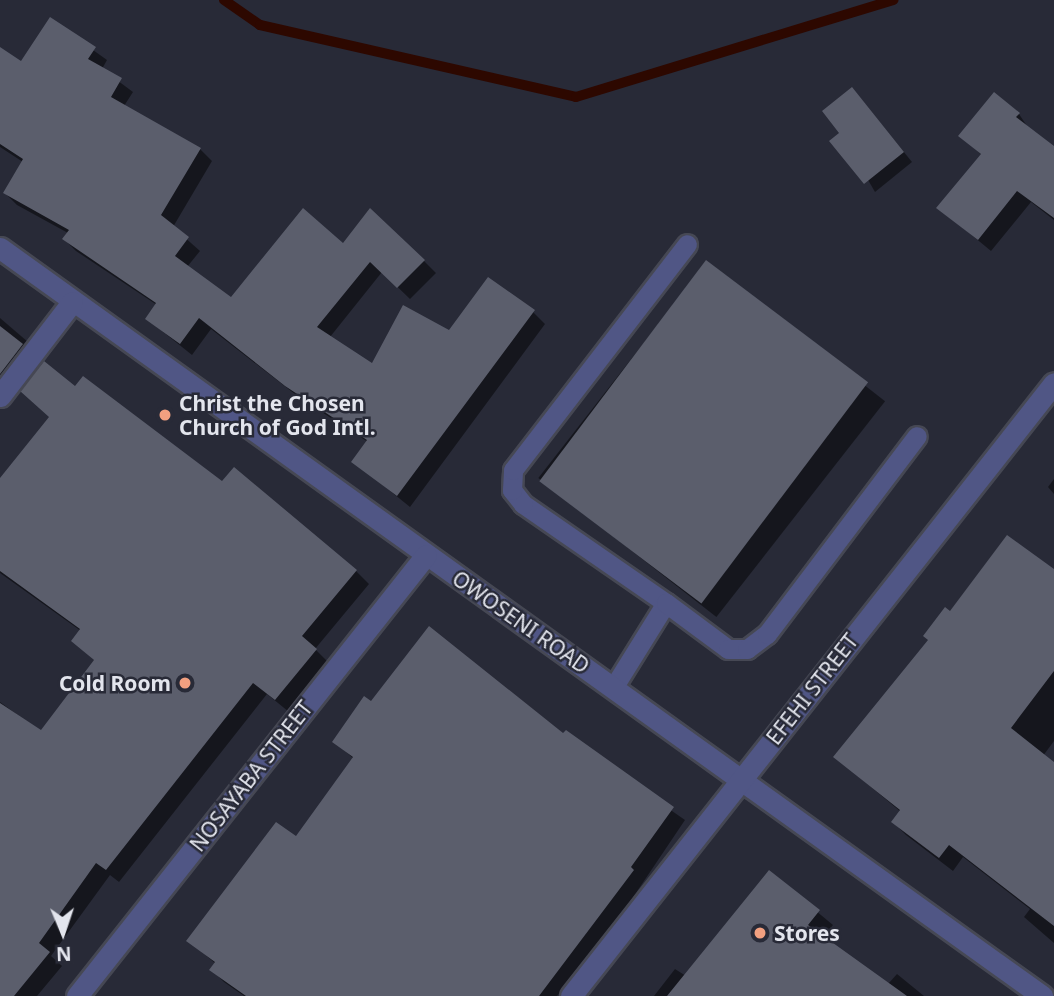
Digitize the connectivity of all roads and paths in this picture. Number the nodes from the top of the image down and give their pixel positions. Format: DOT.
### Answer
graph roads {
  1 [pos="687,244"];
  2 [pos="0,248"];
  3 [pos="72,302"];
  4 [pos="1054,383"];
  5 [pos="0,396"];
  6 [pos="917,436"];
  7 [pos="426,555"];
  8 [pos="666,603"];
  9 [pos="613,688"];
  10 [pos="741,778"];
  11 [pos="76,996"];
  12 [pos="572,996"];
  13 [pos="1042,996"];
  1 -- 8 [label="lane"];
  2 -- 3 [label="street, OWOSENI ROAD"];
  3 -- 5 [label="street"];
  3 -- 7 [label="street, OWOSENI ROAD"];
  4 -- 10 [label="street, EFEHI STREET"];
  6 -- 8 [label="lane"];
  7 -- 9 [label="street, OWOSENI ROAD"];
  7 -- 11 [label="street, NOSAYABA STREET"];
  8 -- 9 [label="lane"];
  9 -- 10 [label="street, OWOSENI ROAD"];
  10 -- 12 [label="street, EFEHI STREET"];
  10 -- 13 [label="street, OWOSENI ROAD"];
}
